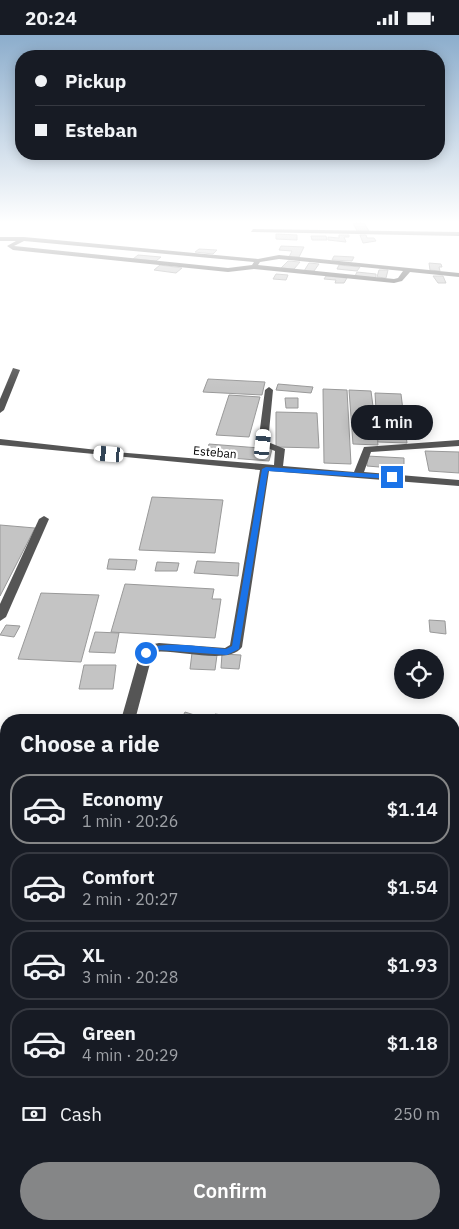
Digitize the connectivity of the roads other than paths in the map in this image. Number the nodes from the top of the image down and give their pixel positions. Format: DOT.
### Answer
graph roads {
  1 [pos="359,277"];
  2 [pos="403,277"];
  3 [pos="16,370"];
  4 [pos="269,390"];
  5 [pos="0,410"];
  6 [pos="0,442"];
  7 [pos="459,443"];
  8 [pos="272,469"];
  9 [pos="358,474"];
  10 [pos="459,483"];
  11 [pos="44,519"];
  12 [pos="0,617"];
  13 [pos="130,714"];
  1 -- 2 [label="street"];
  3 -- 5 [label="street"];
  4 -- 8 [label="street"];
  6 -- 8 [label="street, Esteban"];
  7 -- 9 [label="street"];
  8 -- 9 [label="street, Esteban"];
  8 -- 13 [label="street"];
  9 -- 10 [label="street, Esteban"];
  11 -- 12 [label="street"];
}
